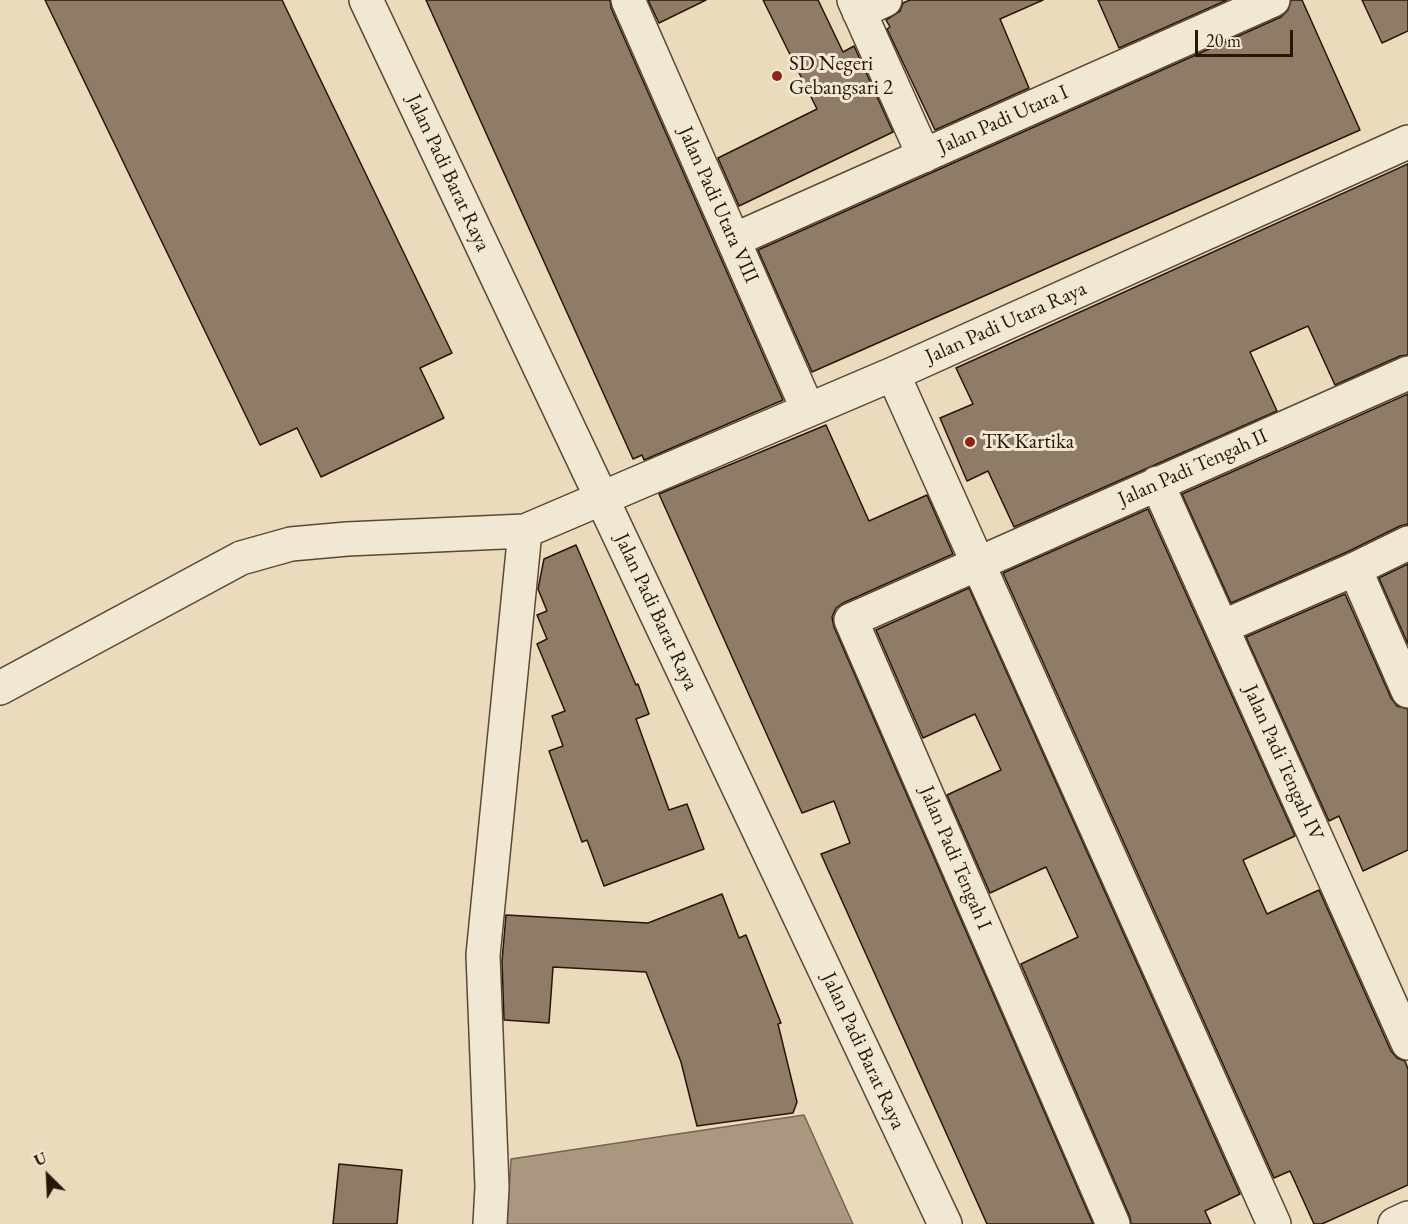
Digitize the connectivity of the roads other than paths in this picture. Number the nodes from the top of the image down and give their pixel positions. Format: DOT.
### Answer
graph roads {
  1 [pos="366,0"];
  2 [pos="628,0"];
  3 [pos="1273,0"];
  4 [pos="866,4"];
  5 [pos="1408,142"];
  6 [pos="924,156"];
  7 [pos="734,240"];
  8 [pos="1408,373"];
  9 [pos="893,374"];
  10 [pos="808,410"];
  11 [pos="1157,483"];
  12 [pos="585,506"];
  13 [pos="525,531"];
  14 [pos="1408,543"];
  15 [pos="978,563"];
  16 [pos="1355,569"];
  17 [pos="1222,627"];
  18 [pos="0,688"];
  19 [pos="1408,691"];
  20 [pos="1408,1042"];
  21 [pos="1408,1218"];
  22 [pos="490,1224"];
  23 [pos="945,1224"];
  24 [pos="1113,1224"];
  25 [pos="1274,1224"];
  26 [pos="1395,1224"];
  1 -- 12 [label="street, Jalan Padi Barat Raya"];
  2 -- 7 [label="street, Jalan Padi Utara VIII"];
  3 -- 6 [label="street, Jalan Padi Utara I"];
  4 -- 6 [label="street"];
  5 -- 9 [label="street, Jalan Padi Utara Raya"];
  6 -- 7 [label="street, Jalan Padi Utara I"];
  7 -- 10 [label="street, Jalan Padi Utara VIII"];
  8 -- 11 [label="street, Jalan Padi Tengah II"];
  9 -- 10 [label="street, Jalan Padi Utara Raya"];
  9 -- 15 [label="street"];
  10 -- 12 [label="street, Jalan Padi Utara Raya"];
  11 -- 15 [label="street, Jalan Padi Tengah II"];
  11 -- 17 [label="street, Jalan Padi Tengah IV"];
  12 -- 13 [label="street, Jalan Padi Utara Raya"];
  12 -- 23 [label="street, Jalan Padi Barat Raya"];
  13 -- 18 [label="street"];
  13 -- 22 [label="street"];
  14 -- 16 [label="street"];
  15 -- 24 [label="street, Jalan Padi Tengah I"];
  15 -- 25 [label="street"];
  16 -- 17 [label="street"];
  16 -- 19 [label="street"];
  17 -- 20 [label="street, Jalan Padi Tengah IV"];
  21 -- 26 [label="street"];
}
